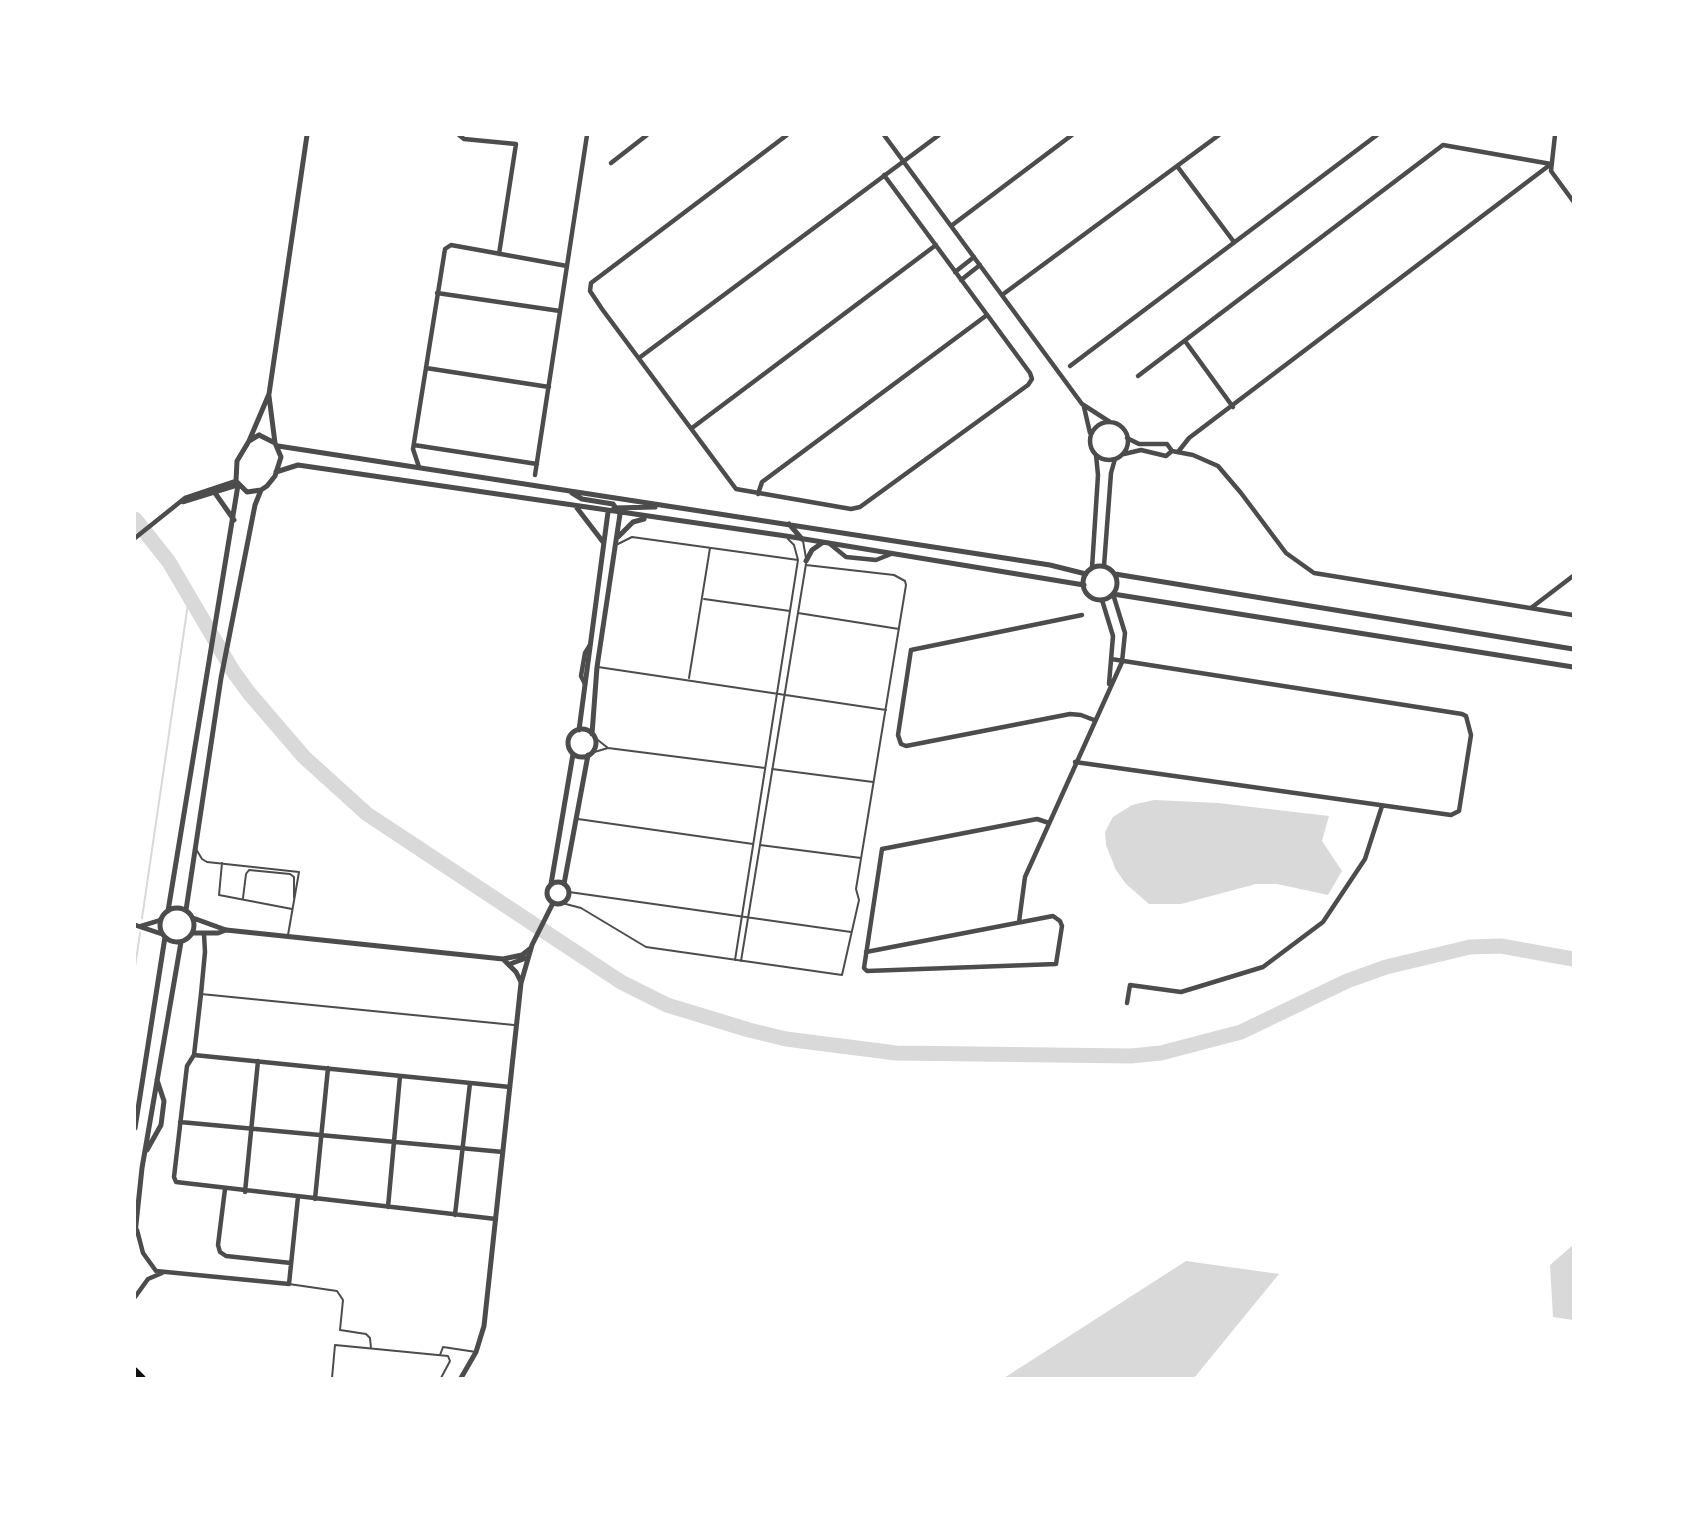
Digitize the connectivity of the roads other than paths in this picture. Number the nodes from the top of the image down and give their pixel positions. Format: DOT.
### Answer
graph roads {
  1 [pos="307,135"];
  2 [pos="459,135"];
  3 [pos="586,135"];
  4 [pos="647,135"];
  5 [pos="787,135"];
  6 [pos="884,135"];
  7 [pos="939,135"];
  8 [pos="1072,135"];
  9 [pos="1219,135"];
  10 [pos="1377,135"];
  11 [pos="1556,135"];
  12 [pos="903,161"];
  13 [pos="611,163"];
  14 [pos="1551,164"];
  15 [pos="1177,166"];
  16 [pos="884,175"];
  17 [pos="1573,201"];
  18 [pos="951,226"];
  19 [pos="1234,242"];
  20 [pos="936,245"];
  21 [pos="499,254"];
  22 [pos="974,257"];
  23 [pos="980,265"];
  24 [pos="567,266"];
  25 [pos="955,272"];
  26 [pos="961,280"];
  27 [pos="437,293"];
  28 [pos="1002,295"];
  29 [pos="560,311"];
  30 [pos="987,315"];
  31 [pos="1185,341"];
  32 [pos="639,358"];
  33 [pos="1070,366"];
  34 [pos="426,368"];
  35 [pos="1138,376"];
  36 [pos="549,387"];
  37 [pos="268,394"];
  38 [pos="1084,407"];
  39 [pos="1233,407"];
  40 [pos="1110,422"];
  41 [pos="692,428"];
  42 [pos="1090,438"];
  43 [pos="1127,438"];
  44 [pos="249,441"];
  45 [pos="277,444"];
  46 [pos="1146,444"];
  47 [pos="414,445"];
  48 [pos="1175,451"];
  49 [pos="1146,452"];
  50 [pos="1095,455"];
  51 [pos="1122,455"];
  52 [pos="1115,459"];
  53 [pos="537,464"];
  54 [pos="419,467"];
  55 [pos="276,472"];
  56 [pos="535,476"];
  57 [pos="237,483"];
  58 [pos="522,483"];
  59 [pos="545,487"];
  60 [pos="261,490"];
  61 [pos="568,490"];
  62 [pos="215,493"];
  63 [pos="758,494"];
  64 [pos="180,502"];
  65 [pos="663,505"];
  66 [pos="576,507"];
  67 [pos="617,507"];
  68 [pos="608,512"];
  69 [pos="620,514"];
  70 [pos="651,519"];
  71 [pos="234,520"];
  72 [pos="789,524"];
  73 [pos="629,525"];
  74 [pos="786,536"];
  75 [pos="632,537"];
  76 [pos="135,538"];
  77 [pos="617,538"];
  78 [pos="802,539"];
  79 [pos="603,542"];
  80 [pos="823,542"];
  81 [pos="830,543"];
  82 [pos="710,548"];
  83 [pos="616,551"];
  84 [pos="891,554"];
  85 [pos="798,560"];
  86 [pos="806,563"];
  87 [pos="1104,566"];
  88 [pos="1092,568"];
  89 [pos="1086,574"];
  90 [pos="1115,574"];
  91 [pos="1573,576"];
  92 [pos="1084,585"];
  93 [pos="1113,594"];
  94 [pos="703,599"];
  95 [pos="1102,600"];
  96 [pos="1531,608"];
  97 [pos="790,611"];
  98 [pos="798,613"];
  99 [pos="1082,615"];
  100 [pos="1573,615"];
  101 [pos="900,629"];
  102 [pos="1573,649"];
  103 [pos="1111,659"];
  104 [pos="1122,662"];
  105 [pos="597,667"];
  106 [pos="1573,667"];
  107 [pos="689,680"];
  108 [pos="1109,687"];
  109 [pos="777,693"];
  110 [pos="784,694"];
  111 [pos="886,710"];
  112 [pos="1094,720"];
  113 [pos="579,730"];
  114 [pos="593,736"];
  115 [pos="608,748"];
  116 [pos="573,754"];
  117 [pos="589,754"];
  118 [pos="1075,762"];
  119 [pos="765,768"];
  120 [pos="772,769"];
  121 [pos="873,782"];
  122 [pos="1383,806"];
  123 [pos="577,819"];
  124 [pos="1049,823"];
  125 [pos="753,844"];
  126 [pos="760,845"];
  127 [pos="195,846"];
  128 [pos="861,858"];
  129 [pos="222,863"];
  130 [pos="551,884"];
  131 [pos="564,884"];
  132 [pos="568,892"];
  133 [pos="243,898"];
  134 [pos="294,903"];
  135 [pos="554,903"];
  136 [pos="562,903"];
  137 [pos="292,909"];
  138 [pos="186,910"];
  139 [pos="168,911"];
  140 [pos="742,915"];
  141 [pos="748,917"];
  142 [pos="193,918"];
  143 [pos="161,920"];
  144 [pos="1019,922"];
  145 [pos="138,926"];
  146 [pos="226,930"];
  147 [pos="851,932"];
  148 [pos="192,933"];
  149 [pos="204,934"];
  150 [pos="163,935"];
  151 [pos="288,936"];
  152 [pos="181,942"];
  153 [pos="531,947"];
  154 [pos="866,952"];
  155 [pos="527,957"];
  156 [pos="503,959"];
  157 [pos="735,960"];
  158 [pos="741,961"];
  159 [pos="510,964"];
  160 [pos="521,983"];
  161 [pos="201,994"];
  162 [pos="1127,1003"];
  163 [pos="516,1025"];
  164 [pos="194,1055"];
  165 [pos="258,1061"];
  166 [pos="328,1068"];
  167 [pos="400,1076"];
  168 [pos="157,1078"];
  169 [pos="470,1083"];
  170 [pos="510,1087"];
  171 [pos="180,1122"];
  172 [pos="135,1128"];
  173 [pos="251,1128"];
  174 [pos="322,1135"];
  175 [pos="394,1142"];
  176 [pos="462,1148"];
  177 [pos="503,1152"];
  178 [pos="145,1154"];
  179 [pos="225,1189"];
  180 [pos="245,1192"];
  181 [pos="298,1197"];
  182 [pos="315,1199"];
  183 [pos="388,1207"];
  184 [pos="455,1215"];
  185 [pos="496,1219"];
  186 [pos="136,1226"];
  187 [pos="135,1233"];
  188 [pos="291,1263"];
  189 [pos="162,1273"];
  190 [pos="289,1284"];
  191 [pos="135,1297"];
  192 [pos="371,1349"];
  193 [pos="476,1352"];
  194 [pos="440,1356"];
  195 [pos="135,1371"];
  196 [pos="142,1378"];
  197 [pos="332,1378"];
  198 [pos="441,1378"];
  199 [pos="461,1378"];
  1 -- 37 [label="street"];
  2 -- 21 [label="street"];
  3 -- 24 [label="street"];
  4 -- 13 [label="street"];
  5 -- 32 [label="street"];
  6 -- 12 [label="street"];
  7 -- 12 [label="street"];
  8 -- 18 [label="street"];
  9 -- 15 [label="street"];
  10 -- 19 [label="street"];
  11 -- 14 [label="street"];
  12 -- 16 [label="street"];
  12 -- 18 [label="street"];
  14 -- 17 [label="street"];
  14 -- 31 [label="street"];
  14 -- 39 [label="street"];
  15 -- 19 [label="street"];
  15 -- 28 [label="street"];
  16 -- 20 [label="street"];
  16 -- 32 [label="street"];
  18 -- 22 [label="street"];
  19 -- 33 [label="street"];
  20 -- 25 [label="street"];
  20 -- 41 [label="street"];
  21 -- 24 [label="street"];
  21 -- 27 [label="street"];
  22 -- 23 [label="street"];
  22 -- 25 [label="street"];
  23 -- 26 [label="street"];
  23 -- 28 [label="street"];
  24 -- 29 [label="street"];
  25 -- 26 [label="street"];
  26 -- 30 [label="street"];
  27 -- 29 [label="street"];
  27 -- 34 [label="street"];
  28 -- 38 [label="street"];
  29 -- 36 [label="street"];
  30 -- 63 [label="street"];
  30 -- 63 [label="street"];
  31 -- 35 [label="street"];
  31 -- 39 [label="street"];
  32 -- 41 [label="street"];
  34 -- 36 [label="street"];
  34 -- 47 [label="street"];
  36 -- 53 [label="street"];
  37 -- 44 [label="street"];
  37 -- 45 [label="street"];
  38 -- 40 [label="street"];
  38 -- 42 [label="street"];
  39 -- 48 [label="street"];
  40 -- 42 [label="street"];
  40 -- 43 [label="street"];
  41 -- 63 [label="street"];
  42 -- 50 [label="street"];
  43 -- 46 [label="street"];
  43 -- 51 [label="street"];
  44 -- 45 [label="street"];
  44 -- 57 [label="street"];
  45 -- 54 [label="street"];
  45 -- 55 [label="street"];
  46 -- 48 [label="street"];
  46 -- 49 [label="street"];
  47 -- 53 [label="street"];
  47 -- 54 [label="street"];
  48 -- 49 [label="street"];
  48 -- 96 [label="street"];
  49 -- 51 [label="street"];
  50 -- 52 [label="street"];
  50 -- 88 [label="street"];
  51 -- 52 [label="street"];
  52 -- 87 [label="street"];
  53 -- 56 [label="street"];
  54 -- 58 [label="street"];
  55 -- 60 [label="street"];
  55 -- 66 [label="street"];
  56 -- 58 [label="street"];
  56 -- 59 [label="street"];
  57 -- 60 [label="street"];
  57 -- 62 [label="street"];
  57 -- 64 [label="street"];
  57 -- 71 [label="street"];
  58 -- 59 [label="street"];
  59 -- 61 [label="street"];
  60 -- 127 [label="street"];
  61 -- 65 [label="street"];
  61 -- 67 [label="street"];
  62 -- 64 [label="street"];
  62 -- 71 [label="street"];
  64 -- 76 [label="street"];
  65 -- 67 [label="street"];
  65 -- 72 [label="street"];
  66 -- 68 [label="street"];
  66 -- 79 [label="street"];
  67 -- 68 [label="street"];
  67 -- 69 [label="street"];
  68 -- 69 [label="street"];
  68 -- 79 [label="street"];
  69 -- 70 [label="street"];
  69 -- 77 [label="street"];
  70 -- 73 [label="street"];
  70 -- 74 [label="street"];
  71 -- 139 [label="street"];
  72 -- 78 [label="street"];
  72 -- 89 [label="street"];
  73 -- 75 [label="lane"];
  73 -- 77 [label="street"];
  74 -- 78 [label="street"];
  74 -- 85 [label="lane"];
  75 -- 82 [label="lane"];
  75 -- 83 [label="lane"];
  77 -- 83 [label="street"];
  78 -- 80 [label="street"];
  78 -- 86 [label="lane"];
  79 -- 113 [label="street"];
  80 -- 81 [label="street"];
  80 -- 86 [label="street"];
  81 -- 84 [label="street"];
  81 -- 84 [label="street"];
  82 -- 85 [label="lane"];
  82 -- 94 [label="lane"];
  83 -- 105 [label="street"];
  84 -- 92 [label="street"];
  85 -- 97 [label="lane"];
  86 -- 98 [label="lane"];
  86 -- 101 [label="lane"];
  87 -- 88 [label="street"];
  87 -- 90 [label="street"];
  88 -- 89 [label="street"];
  89 -- 92 [label="street"];
  90 -- 93 [label="street"];
  90 -- 102 [label="street"];
  91 -- 96 [label="street"];
  92 -- 95 [label="street"];
  93 -- 95 [label="street"];
  93 -- 104 [label="street"];
  93 -- 106 [label="street"];
  94 -- 97 [label="lane"];
  94 -- 107 [label="lane"];
  95 -- 103 [label="street"];
  96 -- 100 [label="street"];
  97 -- 109 [label="lane"];
  98 -- 101 [label="lane"];
  98 -- 110 [label="lane"];
  99 -- 112 [label="street"];
  101 -- 111 [label="lane"];
  103 -- 104 [label="street"];
  103 -- 108 [label="street"];
  104 -- 108 [label="street"];
  104 -- 122 [label="street"];
  105 -- 107 [label="lane"];
  105 -- 114 [label="street"];
  107 -- 109 [label="lane"];
  108 -- 112 [label="street"];
  109 -- 110 [label="lane"];
  109 -- 119 [label="lane"];
  110 -- 111 [label="lane"];
  110 -- 120 [label="lane"];
  111 -- 121 [label="lane"];
  112 -- 118 [label="street"];
  113 -- 114 [label="street"];
  113 -- 116 [label="street"];
  114 -- 115 [label="lane"];
  114 -- 117 [label="street"];
  115 -- 117 [label="lane"];
  115 -- 119 [label="lane"];
  116 -- 117 [label="street"];
  116 -- 130 [label="street"];
  117 -- 123 [label="street"];
  118 -- 122 [label="street"];
  118 -- 124 [label="street"];
  119 -- 125 [label="lane"];
  120 -- 121 [label="lane"];
  120 -- 126 [label="lane"];
  121 -- 128 [label="lane"];
  122 -- 162 [label="street"];
  123 -- 125 [label="lane"];
  123 -- 131 [label="street"];
  124 -- 144 [label="street"];
  124 -- 154 [label="street"];
  125 -- 140 [label="lane"];
  126 -- 128 [label="lane"];
  126 -- 141 [label="lane"];
  127 -- 129 [label="lane"];
  127 -- 138 [label="street"];
  128 -- 147 [label="lane"];
  129 -- 133 [label="lane"];
  129 -- 134 [label="lane"];
  130 -- 131 [label="street"];
  130 -- 135 [label="street"];
  131 -- 132 [label="street"];
  132 -- 136 [label="street"];
  132 -- 140 [label="lane"];
  133 -- 134 [label="lane"];
  133 -- 137 [label="lane"];
  134 -- 137 [label="lane"];
  135 -- 136 [label="street"];
  135 -- 153 [label="street"];
  136 -- 157 [label="lane"];
  137 -- 151 [label="lane"];
  138 -- 139 [label="street"];
  138 -- 142 [label="street"];
  139 -- 143 [label="street"];
  140 -- 141 [label="lane"];
  140 -- 157 [label="lane"];
  141 -- 147 [label="lane"];
  141 -- 158 [label="lane"];
  142 -- 146 [label="street"];
  142 -- 148 [label="street"];
  143 -- 145 [label="street"];
  143 -- 150 [label="street"];
  144 -- 154 [label="street"];
  144 -- 154 [label="street"];
  145 -- 150 [label="street"];
  146 -- 149 [label="street"];
  146 -- 151 [label="street"];
  147 -- 158 [label="lane"];
  148 -- 149 [label="street"];
  148 -- 152 [label="street"];
  149 -- 161 [label="street"];
  150 -- 152 [label="street"];
  150 -- 172 [label="street"];
  151 -- 156 [label="street"];
  152 -- 168 [label="street"];
  153 -- 155 [label="street"];
  153 -- 156 [label="street"];
  155 -- 159 [label="street"];
  155 -- 160 [label="street"];
  156 -- 159 [label="street"];
  157 -- 158 [label="lane"];
  159 -- 160 [label="street"];
  160 -- 163 [label="street"];
  161 -- 163 [label="lane"];
  161 -- 164 [label="street"];
  163 -- 170 [label="street"];
  164 -- 165 [label="street"];
  164 -- 171 [label="street"];
  165 -- 166 [label="street"];
  165 -- 173 [label="street"];
  166 -- 167 [label="street"];
  166 -- 174 [label="street"];
  167 -- 169 [label="street"];
  167 -- 175 [label="street"];
  168 -- 178 [label="street"];
  168 -- 178 [label="street"];
  169 -- 170 [label="street"];
  169 -- 176 [label="street"];
  170 -- 177 [label="street"];
  171 -- 173 [label="street"];
  171 -- 179 [label="street"];
  173 -- 174 [label="street"];
  173 -- 180 [label="street"];
  174 -- 175 [label="street"];
  174 -- 182 [label="street"];
  175 -- 176 [label="street"];
  175 -- 183 [label="street"];
  176 -- 177 [label="street"];
  176 -- 184 [label="street"];
  177 -- 185 [label="street"];
  178 -- 186 [label="street"];
  179 -- 180 [label="street"];
  179 -- 188 [label="street"];
  180 -- 181 [label="street"];
  181 -- 182 [label="street"];
  181 -- 188 [label="street"];
  182 -- 183 [label="street"];
  183 -- 184 [label="street"];
  184 -- 185 [label="street"];
  185 -- 193 [label="street"];
  186 -- 187 [label="street"];
  186 -- 189 [label="street"];
  188 -- 190 [label="street"];
  189 -- 190 [label="street"];
  189 -- 191 [label="street"];
  190 -- 192 [label="lane"];
  192 -- 194 [label="lane"];
  192 -- 197 [label="lane"];
  193 -- 194 [label="lane"];
  193 -- 199 [label="street"];
  194 -- 198 [label="lane"];
  195 -- 196 [label="highway"];
}
